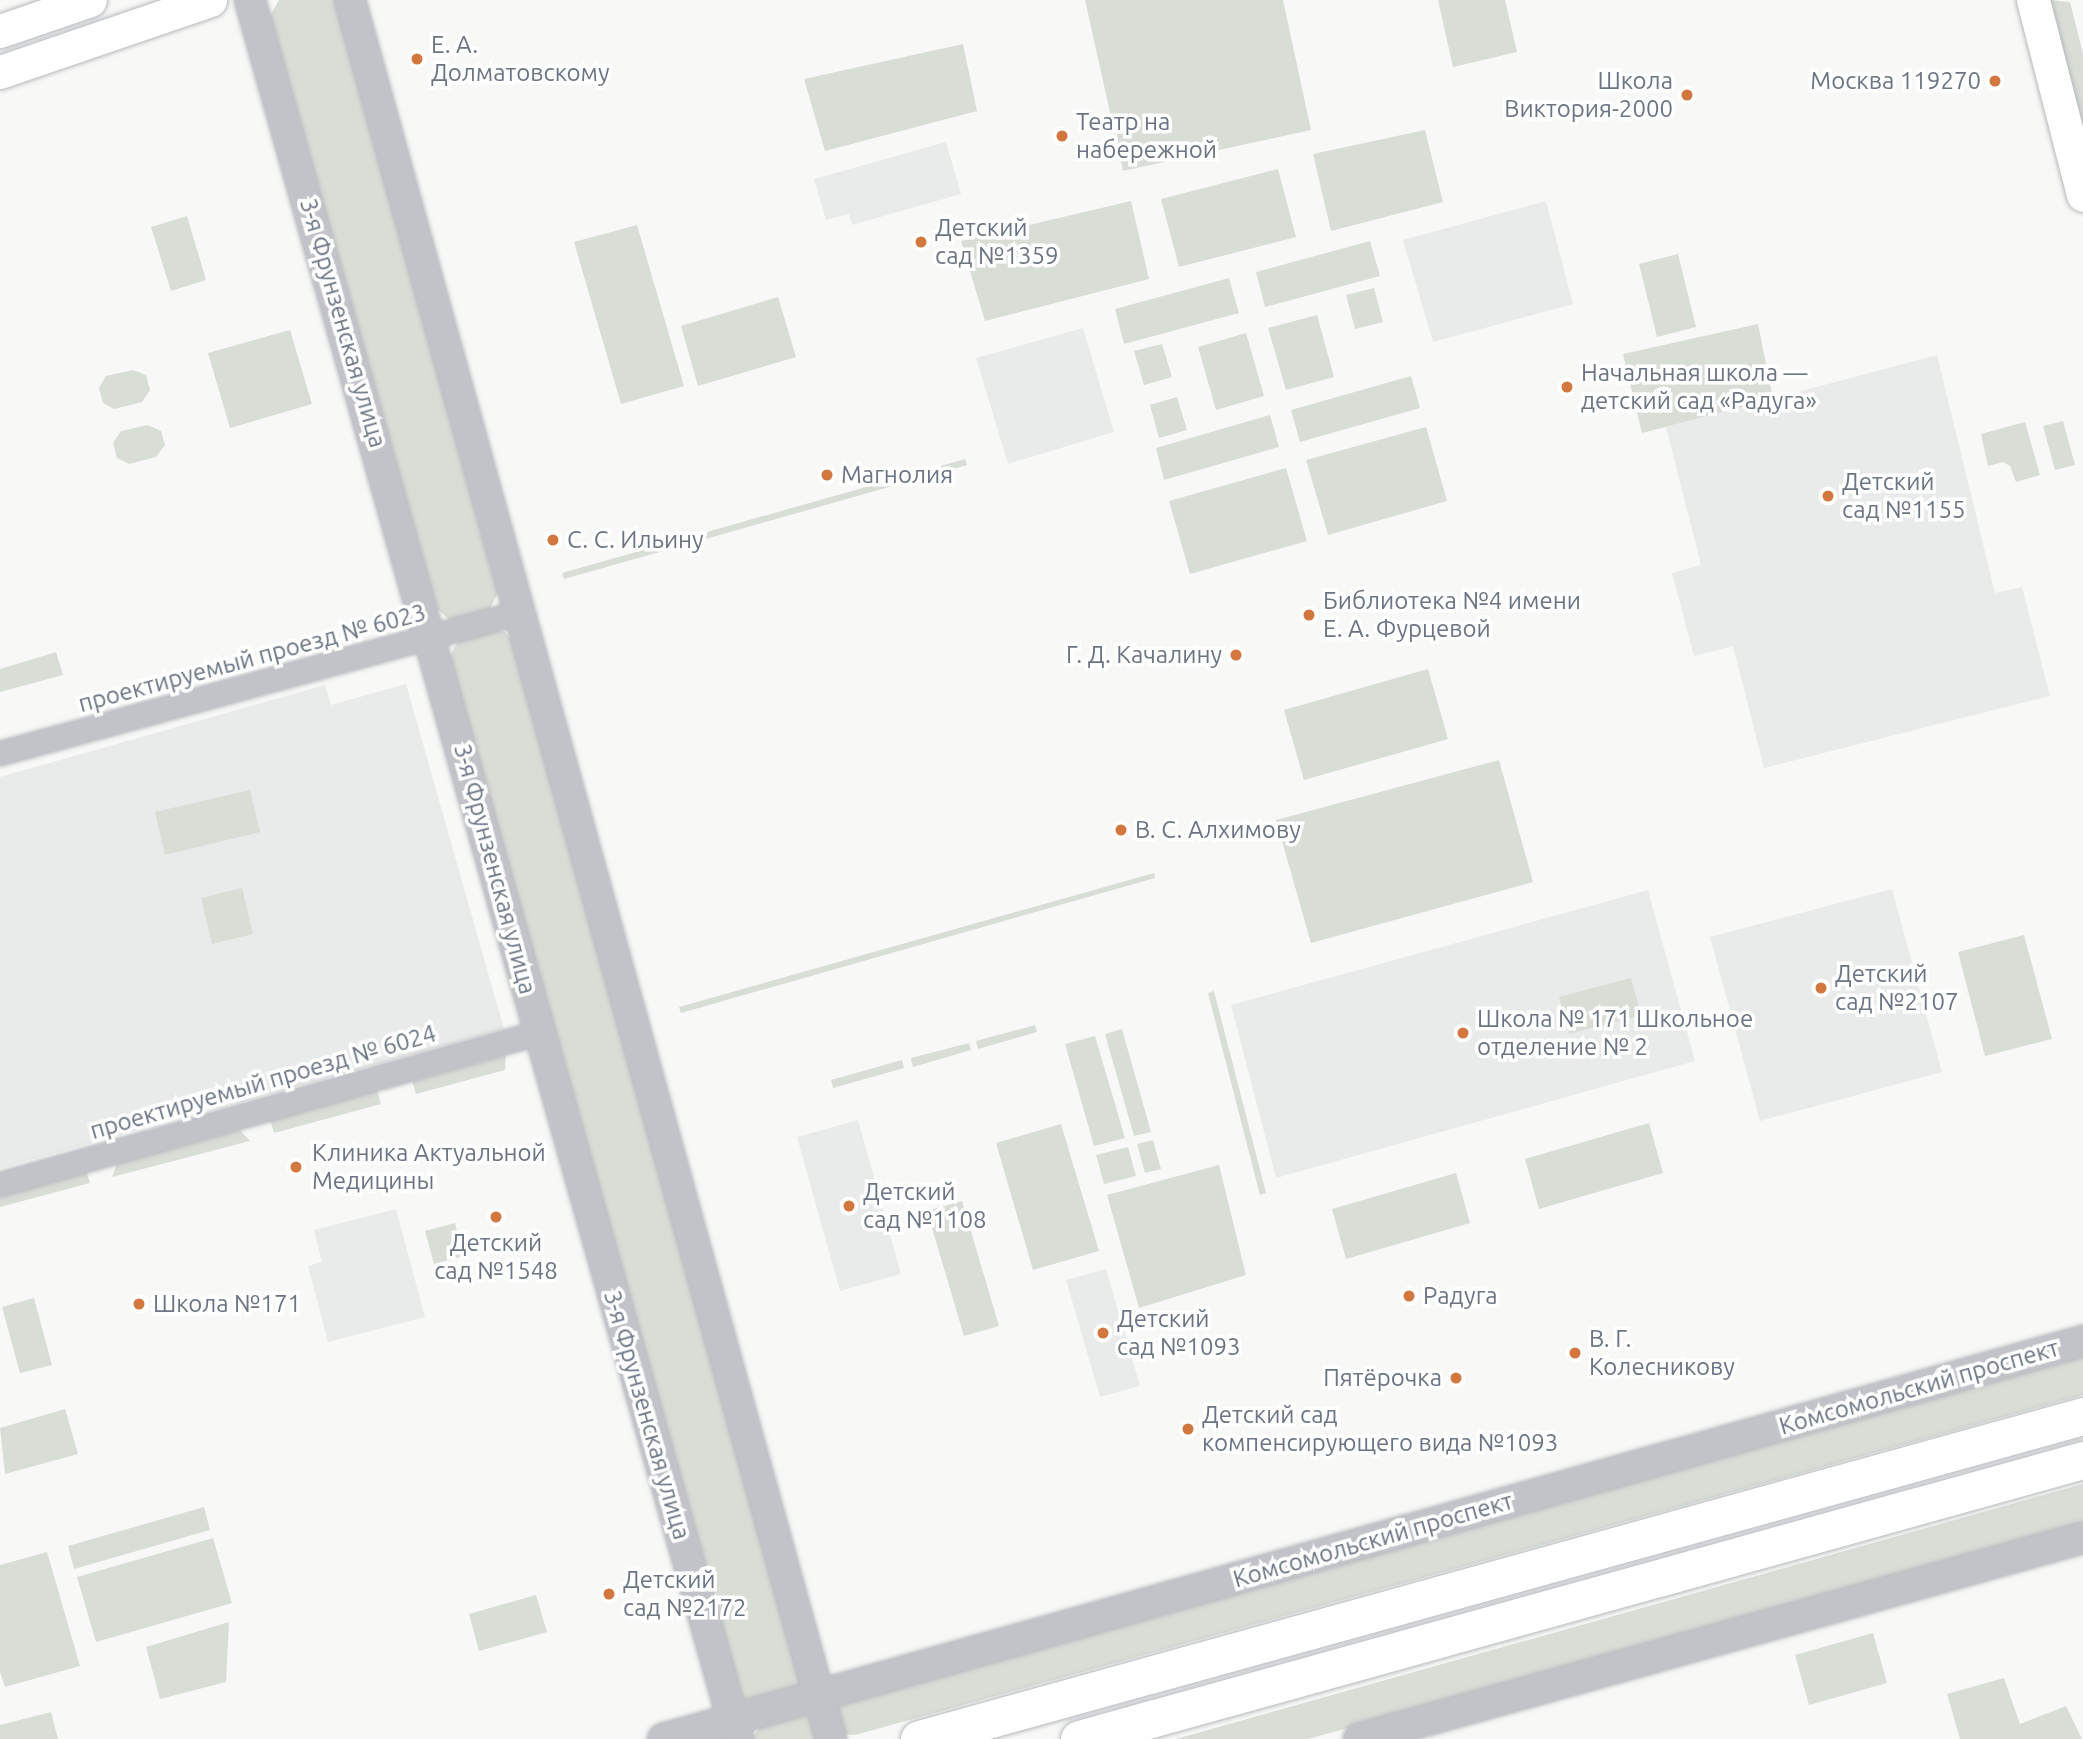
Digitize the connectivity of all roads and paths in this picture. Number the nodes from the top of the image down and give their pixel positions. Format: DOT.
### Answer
graph roads {
  1 [pos="90,0"];
  2 [pos="210,0"];
  3 [pos="250,0"];
  4 [pos="350,0"];
  5 [pos="2033,0"];
  6 [pos="0,31"];
  7 [pos="0,72"];
  8 [pos="2083,195"];
  9 [pos="517,613"];
  10 [pos="431,637"];
  11 [pos="0,753"];
  12 [pos="540,1032"];
  13 [pos="0,1184"];
  14 [pos="2083,1341"];
  15 [pos="2083,1416"];
  16 [pos="2081,1461"];
  17 [pos="2083,1538"];
  18 [pos="819,1695"];
  19 [pos="735,1729"];
  20 [pos="663,1739"];
  21 [pos="831,1739"];
  22 [pos="919,1739"];
  23 [pos="1079,1739"];
  24 [pos="1359,1739"];
  1 -- 6 [label="main road"];
  2 -- 7 [label="main road"];
  3 -- 10 [label="street, 3-я Фрунзенская улица"];
  4 -- 9 [label="street"];
  5 -- 8 [label="main road"];
  9 -- 10 [label="street, проектируемый проезд № 6023"];
  9 -- 18 [label="street"];
  10 -- 11 [label="street, проектируемый проезд № 6023"];
  10 -- 12 [label="street, 3-я Фрунзенская улица"];
  12 -- 13 [label="street, проектируемый проезд № 6024"];
  12 -- 19 [label="street, 3-я Фрунзенская улица"];
  14 -- 18 [label="street, Комсомольский проспект"];
  15 -- 22 [label="main road"];
  16 -- 23 [label="main road"];
  17 -- 24 [label="street"];
  18 -- 19 [label="street, Комсомольский проспект"];
  18 -- 21 [label="street"];
  19 -- 20 [label="street, Комсомольский проспект"];
}
